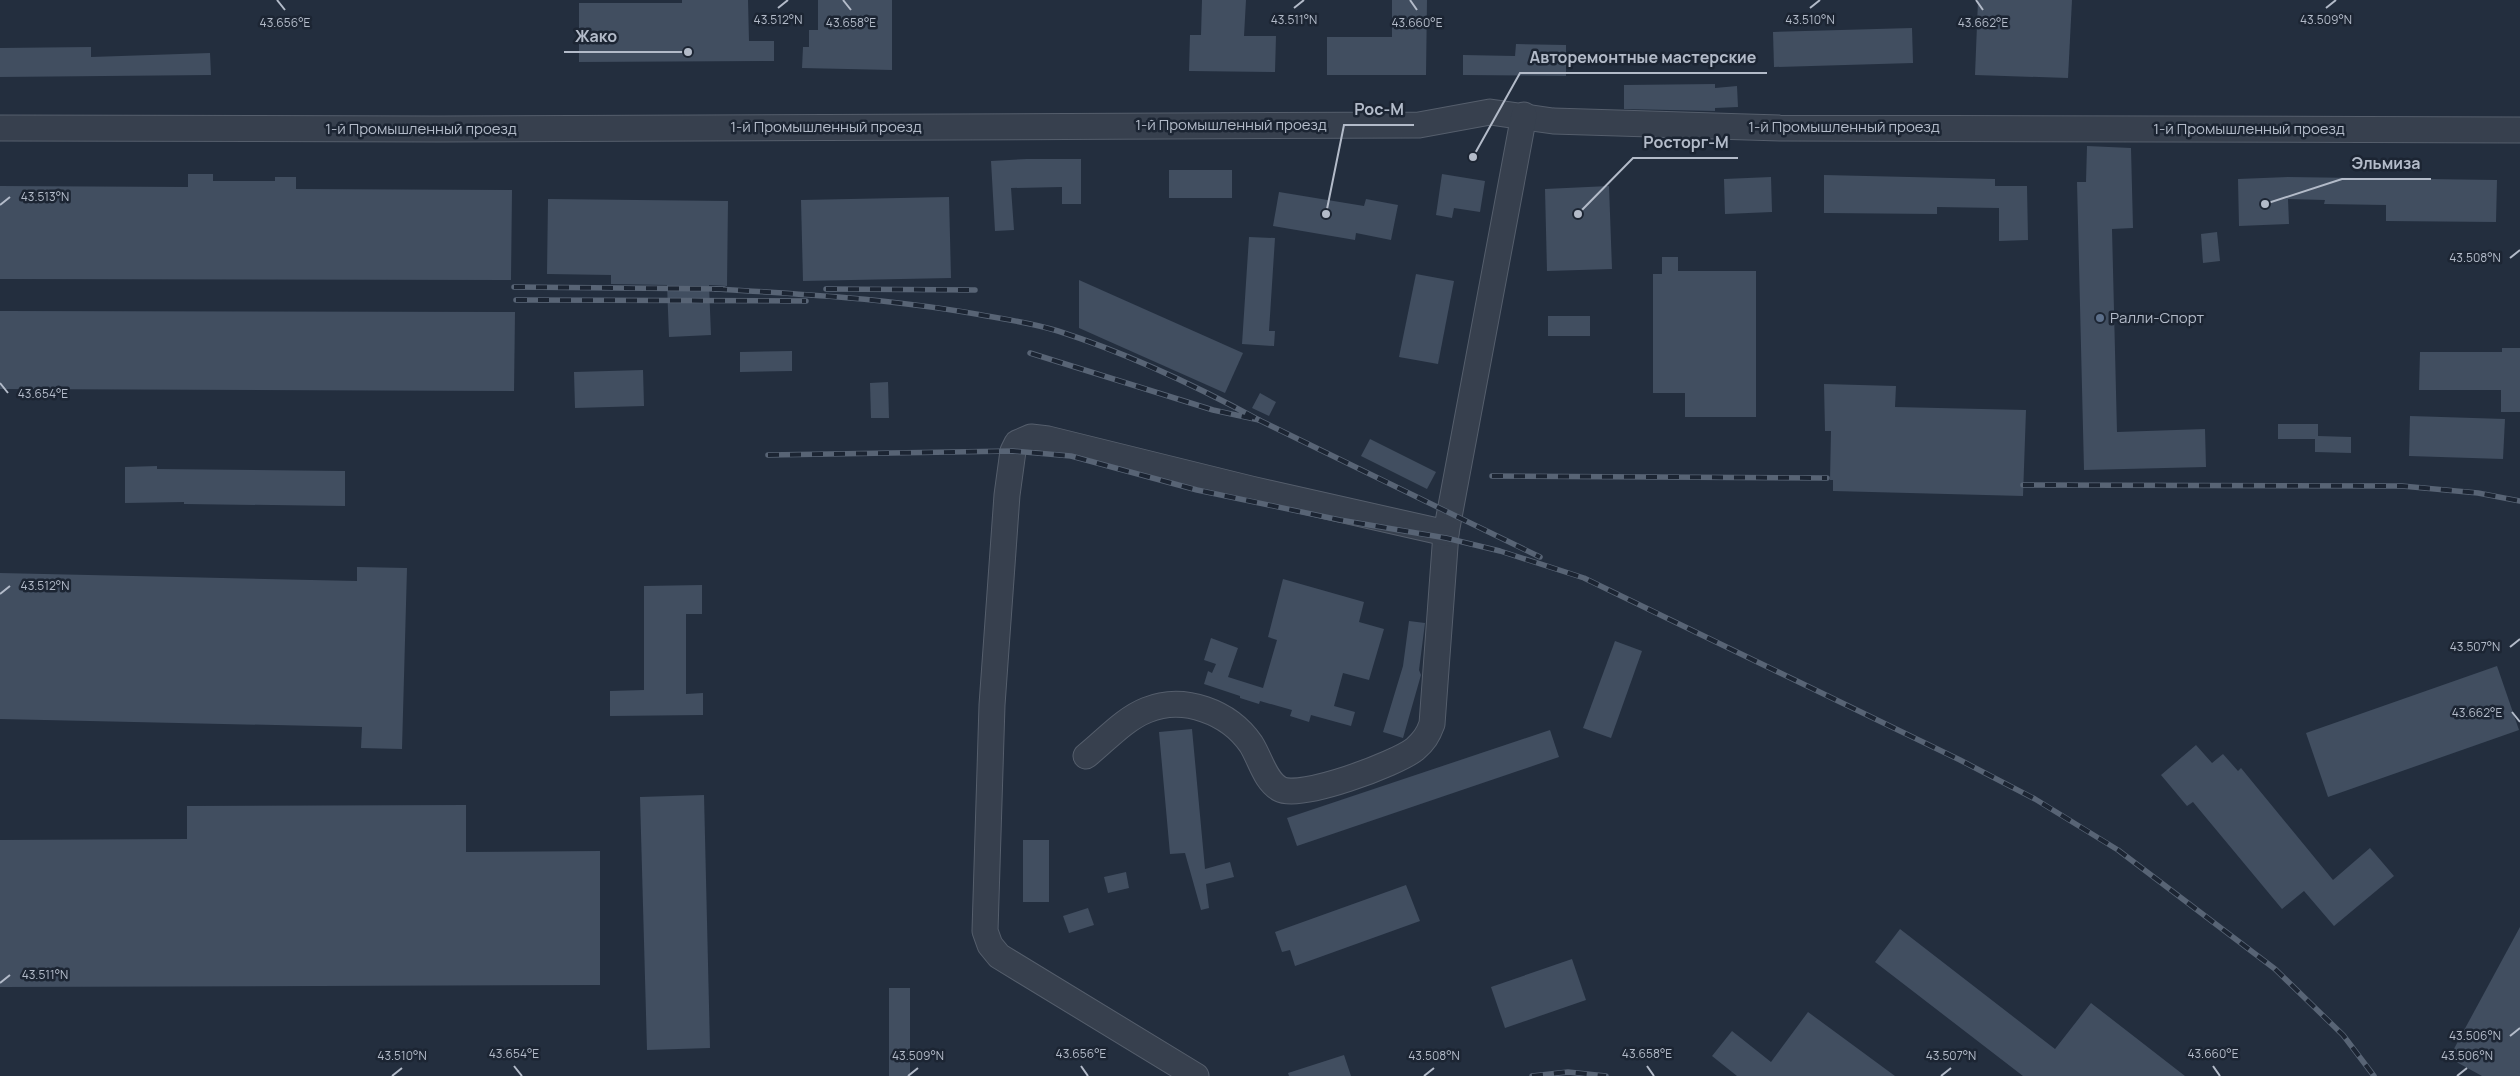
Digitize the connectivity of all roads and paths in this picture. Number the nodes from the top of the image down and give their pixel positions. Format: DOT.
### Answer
graph roads {
  1 [pos="1524,116"];
  2 [pos="0,128"];
  3 [pos="2520,130"];
  4 [pos="1446,533"];
  5 [pos="1086,756"];
  6 [pos="1196,1076"];
  1 -- 2 [label="street, 1-й Промышленный проезд"];
  1 -- 3 [label="street, 1-й Промышленный проезд"];
  1 -- 4 [label="street"];
  4 -- 5 [label="street"];
  4 -- 6 [label="street"];
}
